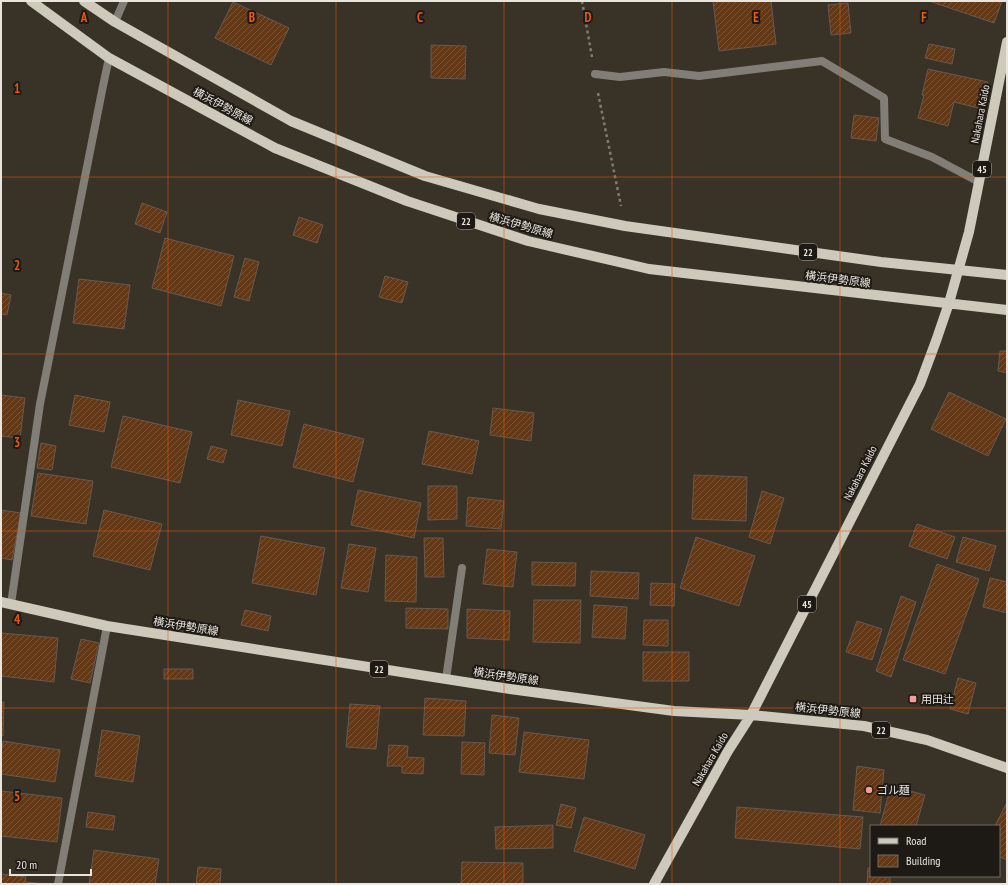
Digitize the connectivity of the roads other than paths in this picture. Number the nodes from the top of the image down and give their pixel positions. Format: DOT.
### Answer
graph roads {
  1 [pos="31,1"];
  2 [pos="84,1"];
  3 [pos="124,1"];
  4 [pos="115,22"];
  5 [pos="1007,42"];
  6 [pos="110,58"];
  7 [pos="595,74"];
  8 [pos="979,182"];
  9 [pos="959,270"];
  10 [pos="1007,275"];
  11 [pos="949,304"];
  12 [pos="1007,310"];
  13 [pos="462,568"];
  14 [pos="6,603"];
  15 [pos="107,626"];
  16 [pos="446,679"];
  17 [pos="751,715"];
  18 [pos="1007,768"];
  19 [pos="58,884"];
  20 [pos="654,884"];
  1 -- 6 [label="main road, 横浜伊勢原線 / 22"];
  2 -- 4 [label="main road, 横浜伊勢原線 / 22"];
  3 -- 4 [label="lane"];
  4 -- 9 [label="main road, 横浜伊勢原線 / 22"];
  5 -- 8 [label="main road, Nakahara Kaido / 45"];
  6 -- 11 [label="main road, 横浜伊勢原線 / 22"];
  6 -- 14 [label="lane"];
  7 -- 8 [label="lane"];
  8 -- 9 [label="main road, Nakahara Kaido / 45"];
  9 -- 10 [label="main road, 横浜伊勢原線 / 22"];
  9 -- 11 [label="main road, Nakahara Kaido / 45"];
  11 -- 12 [label="main road, 横浜伊勢原線 / 22"];
  11 -- 17 [label="main road, Nakahara Kaido / 45"];
  13 -- 16 [label="lane"];
  14 -- 15 [label="main road, 横浜伊勢原線 / 22"];
  15 -- 16 [label="main road, 横浜伊勢原線 / 22"];
  15 -- 19 [label="lane"];
  16 -- 17 [label="main road, 横浜伊勢原線 / 22"];
  17 -- 18 [label="main road, 横浜伊勢原線 / 22"];
  17 -- 20 [label="main road, Nakahara Kaido / 45"];
}
